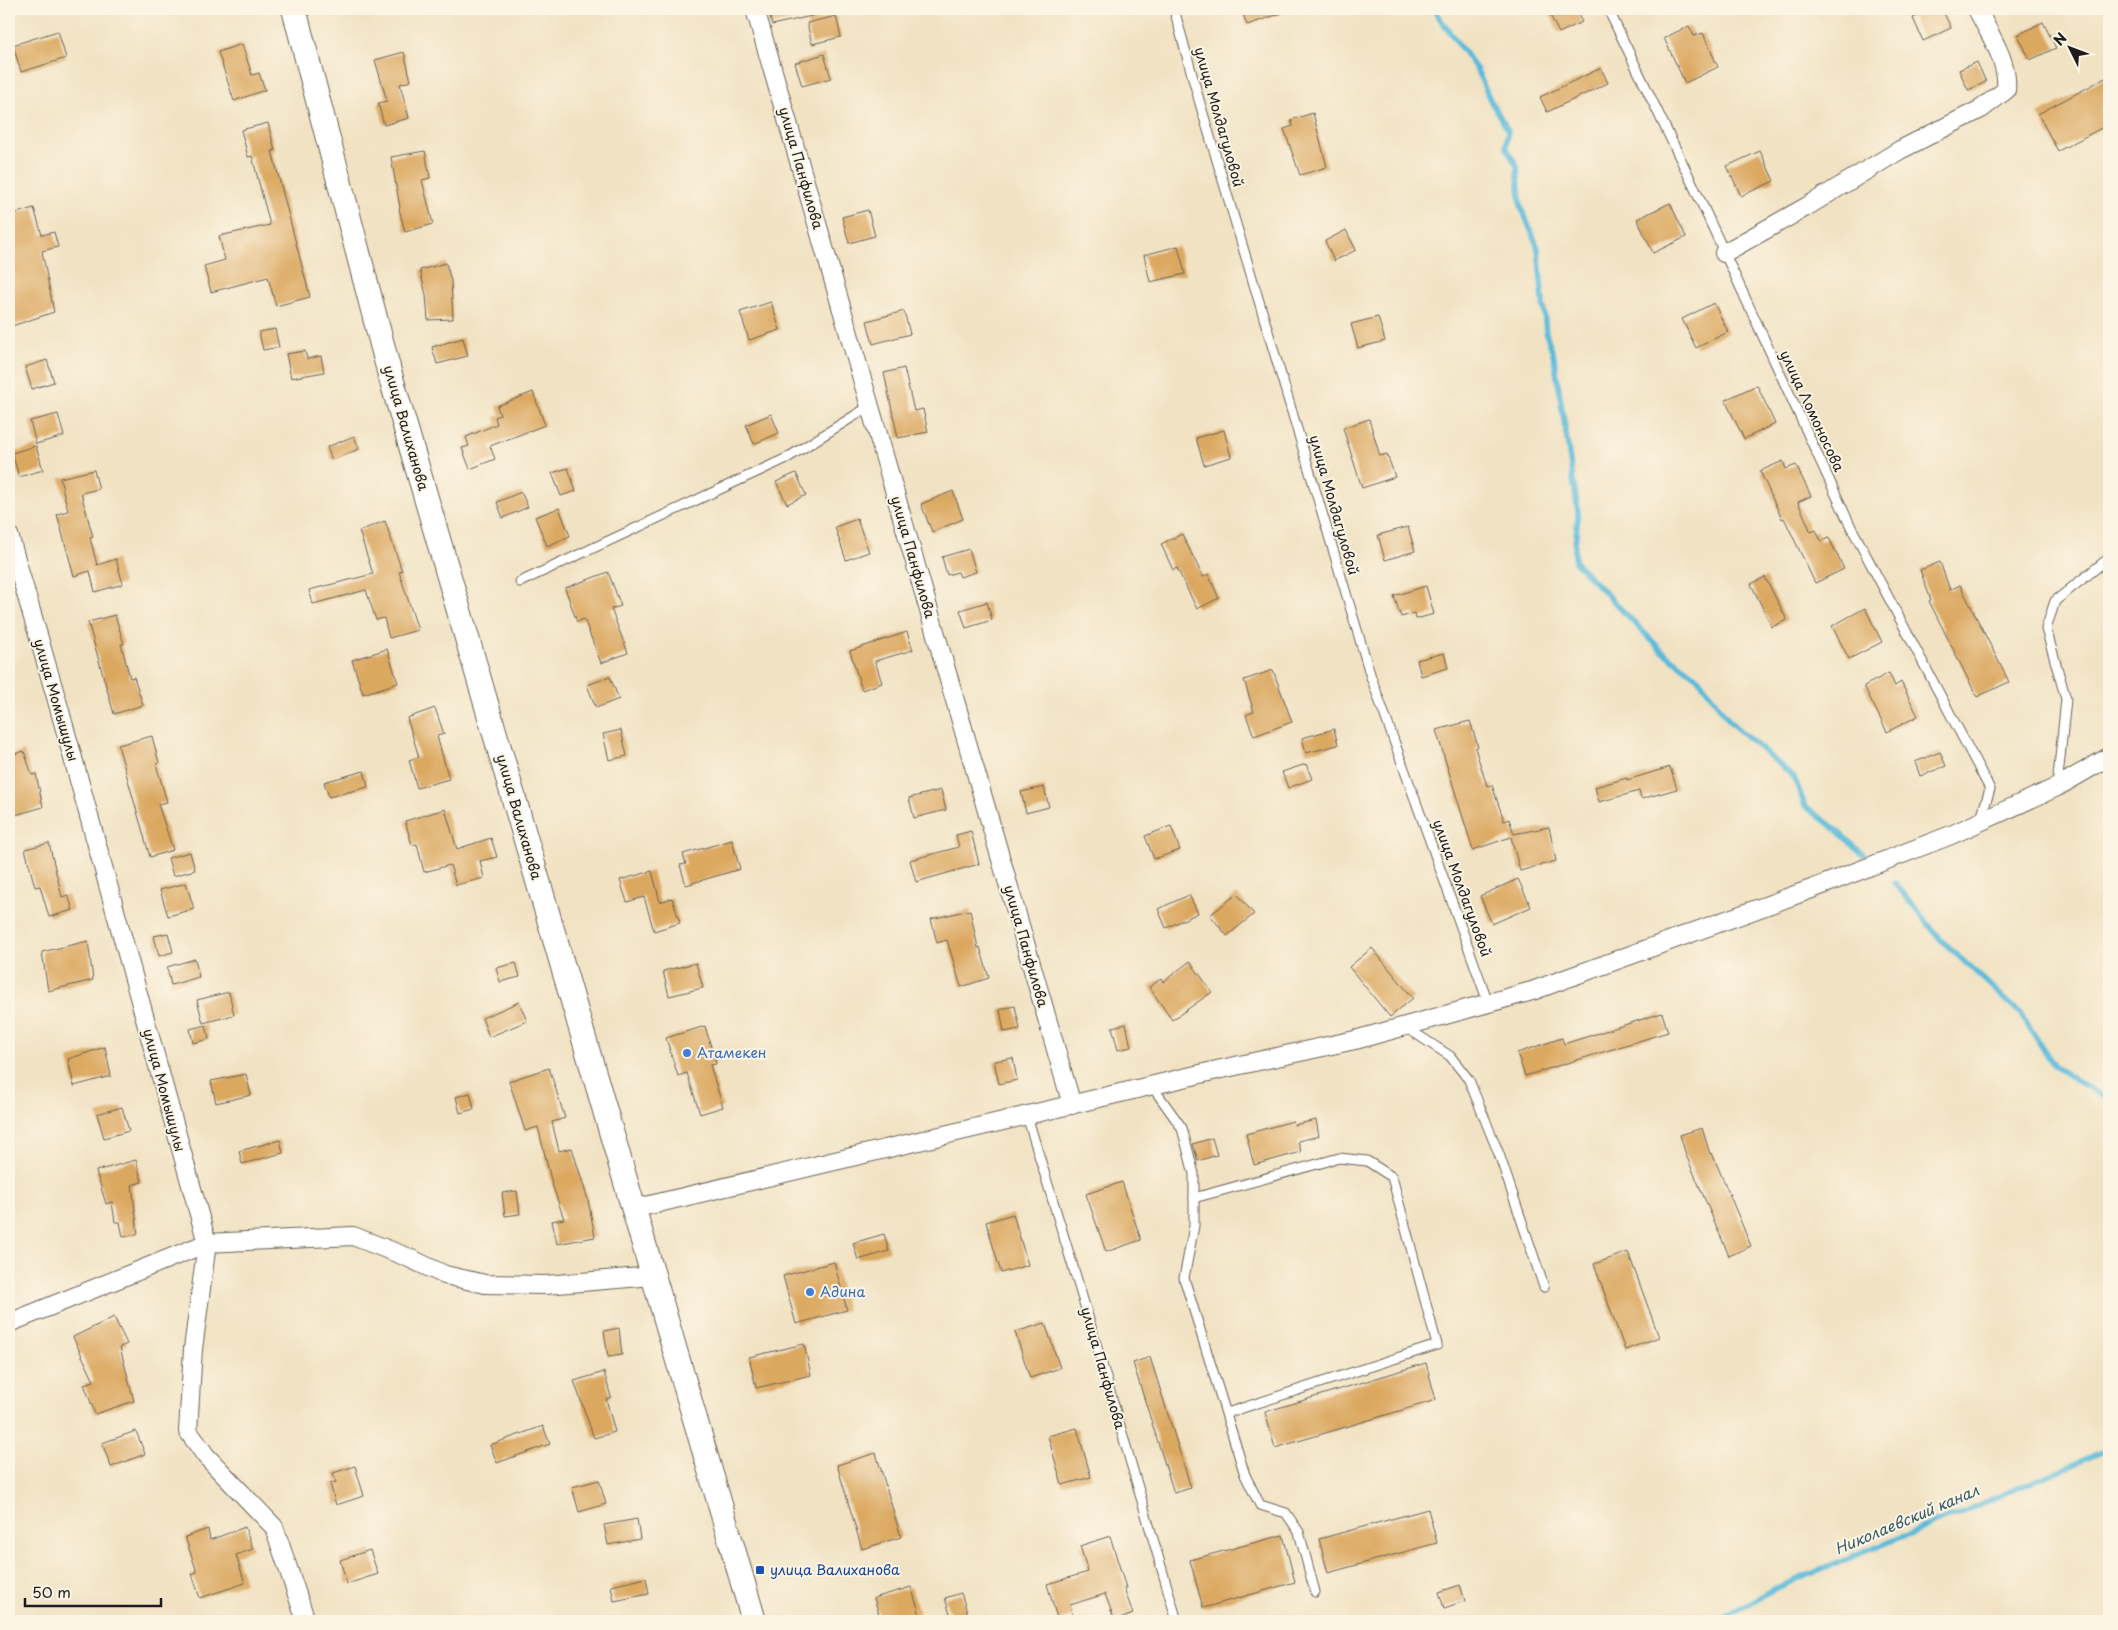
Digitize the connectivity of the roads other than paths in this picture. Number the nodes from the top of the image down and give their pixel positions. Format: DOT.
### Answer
graph roads {
  1 [pos="294,9"];
  2 [pos="754,9"];
  3 [pos="1174,9"];
  4 [pos="1608,9"];
  5 [pos="1977,9"];
  6 [pos="1724,253"];
  7 [pos="870,406"];
  8 [pos="9,535"];
  9 [pos="2109,558"];
  10 [pos="520,582"];
  11 [pos="2109,757"];
  12 [pos="2057,787"];
  13 [pos="1980,822"];
  14 [pos="1488,1002"];
  15 [pos="1404,1026"];
  16 [pos="1152,1086"];
  17 [pos="1072,1105"];
  18 [pos="1026,1116"];
  19 [pos="1194,1198"];
  20 [pos="633,1209"];
  21 [pos="207,1243"];
  22 [pos="653,1276"];
  23 [pos="1544,1287"];
  24 [pos="9,1322"];
  25 [pos="1227,1413"];
  26 [pos="1315,1592"];
  27 [pos="306,1621"];
  28 [pos="754,1621"];
  29 [pos="1177,1621"];
  1 -- 20 [label="main road, улица Валиханова"];
  2 -- 7 [label="street, улица Панфилова"];
  3 -- 14 [label="lane, улица Молдагуловой"];
  4 -- 6 [label="lane, улица Ломоносова"];
  5 -- 6 [label="street"];
  6 -- 13 [label="lane, улица Ломоносова"];
  7 -- 10 [label="lane"];
  7 -- 17 [label="street, улица Панфилова"];
  8 -- 21 [label="street, улица Момышулы"];
  9 -- 12 [label="lane"];
  11 -- 12 [label="street"];
  12 -- 13 [label="street"];
  13 -- 14 [label="street"];
  14 -- 15 [label="street"];
  15 -- 16 [label="street"];
  15 -- 23 [label="lane"];
  16 -- 17 [label="street"];
  16 -- 19 [label="lane"];
  17 -- 18 [label="street"];
  18 -- 20 [label="street"];
  18 -- 29 [label="lane, улица Панфилова"];
  19 -- 25 [label="lane"];
  19 -- 25 [label="lane"];
  20 -- 22 [label="main road, улица Валиханова"];
  21 -- 22 [label="street"];
  21 -- 24 [label="street"];
  21 -- 27 [label="street, улица Момышулы"];
  22 -- 28 [label="main road, улица Валиханова"];
  25 -- 26 [label="lane"];
}
